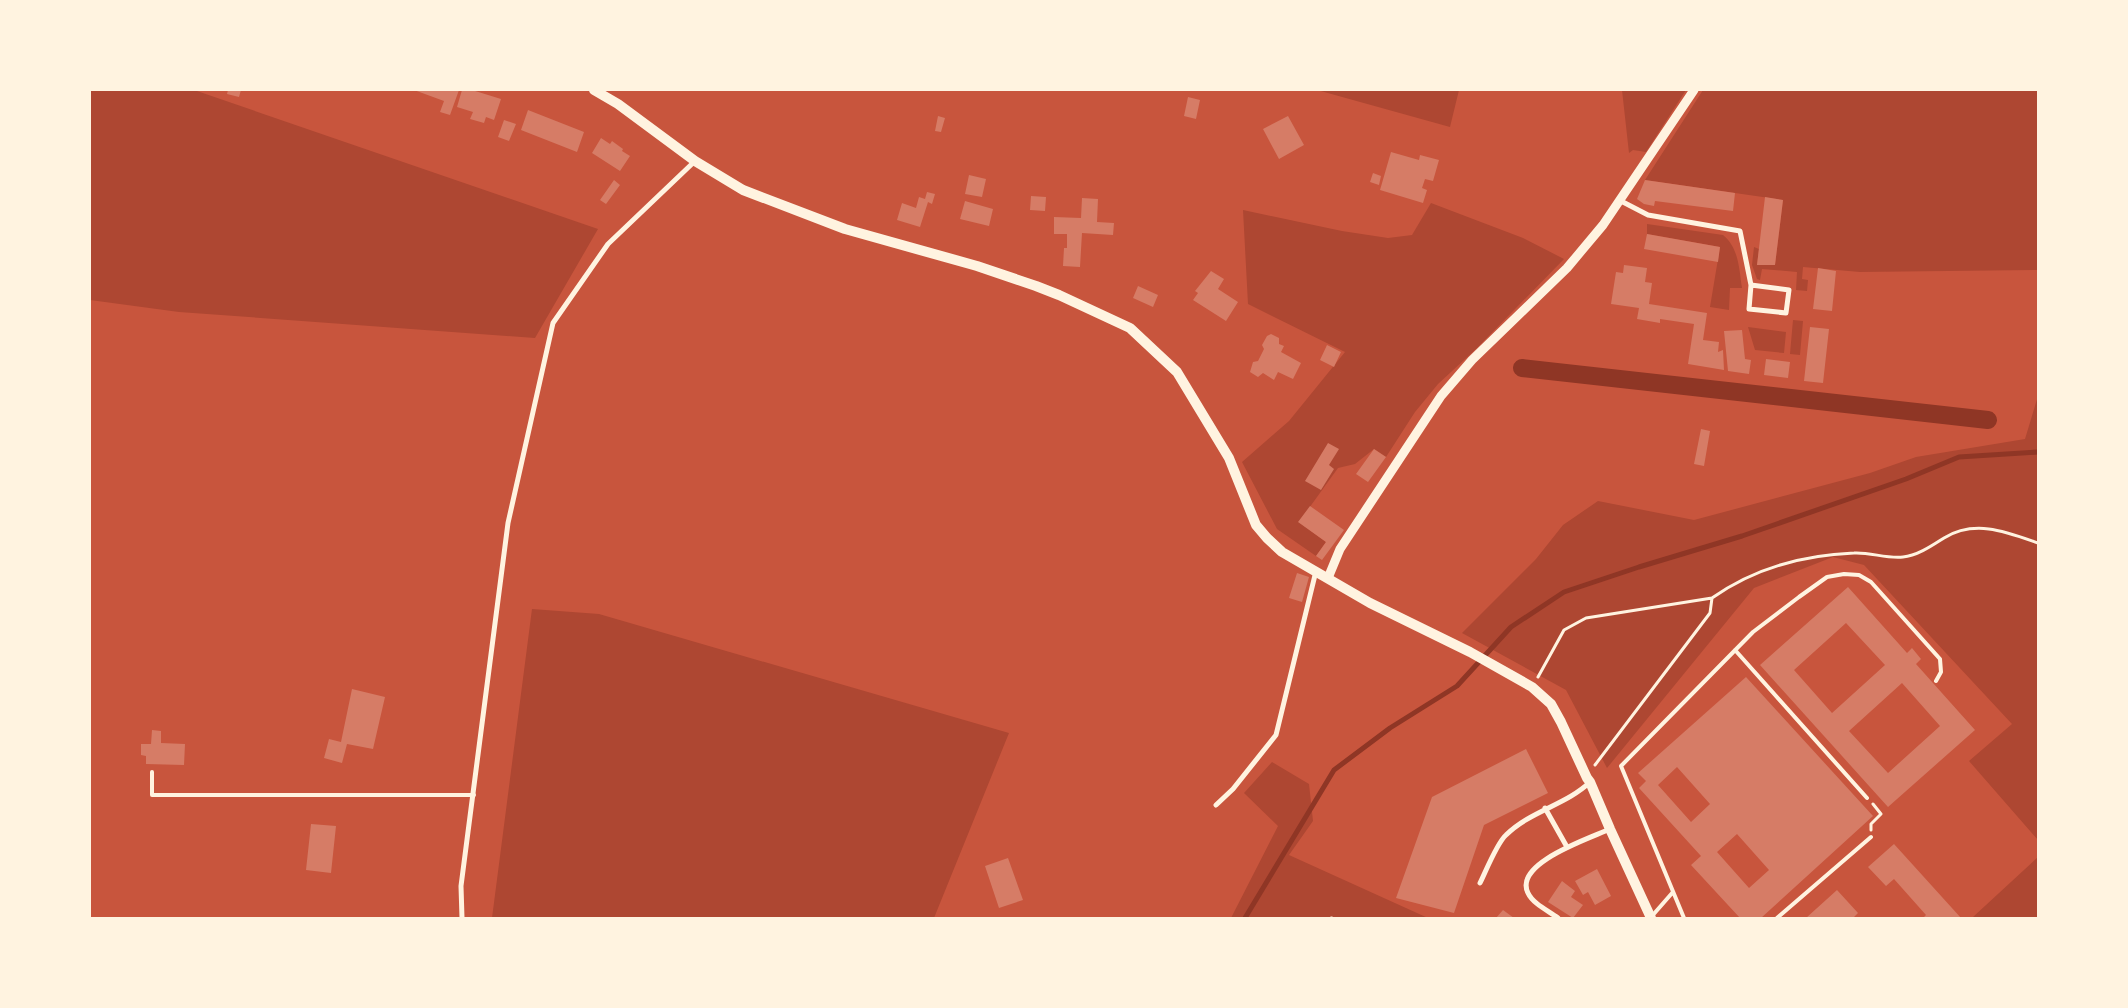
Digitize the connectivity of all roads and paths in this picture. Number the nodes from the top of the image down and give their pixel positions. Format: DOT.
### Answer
graph roads {
  1 [pos="594,90"];
  2 [pos="1694,90"];
  3 [pos="695,161"];
  4 [pos="1619,200"];
  5 [pos="1751,285"];
  6 [pos="2038,543"];
  7 [pos="1316,571"];
  8 [pos="1328,578"];
  9 [pos="1712,598"];
  10 [pos="1735,650"];
  11 [pos="1936,681"];
  12 [pos="1532,687"];
  13 [pos="152,772"];
  14 [pos="1588,780"];
  15 [pos="474,795"];
  16 [pos="1868,798"];
  17 [pos="1216,805"];
  18 [pos="1545,808"];
  19 [pos="1870,824"];
  20 [pos="1610,829"];
  21 [pos="1871,838"];
  22 [pos="1567,847"];
  23 [pos="1480,882"];
  24 [pos="1672,892"];
  25 [pos="462,918"];
  26 [pos="1558,918"];
  27 [pos="1651,918"];
  28 [pos="1684,918"];
  29 [pos="1777,918"];
  1 -- 3 [label="main road"];
  2 -- 4 [label="street"];
  3 -- 7 [label="main road"];
  3 -- 15 [label="street"];
  4 -- 5 [label="street"];
  4 -- 8 [label="street"];
  5 -- 5 [label="street"];
  6 -- 9 [label="path"];
  7 -- 8 [label="main road"];
  7 -- 17 [label="street"];
  8 -- 12 [label="main road"];
  9 -- 12 [label="path"];
  9 -- 14 [label="path"];
  10 -- 11 [label="lane"];
  10 -- 16 [label="lane"];
  10 -- 24 [label="lane"];
  12 -- 14 [label="main road"];
  13 -- 15 [label="lane"];
  14 -- 18 [label="street"];
  14 -- 20 [label="main road"];
  15 -- 25 [label="street"];
  16 -- 19 [label="path"];
  18 -- 22 [label="street"];
  18 -- 23 [label="street"];
  20 -- 22 [label="street"];
  20 -- 27 [label="main road"];
  21 -- 29 [label="lane"];
  22 -- 26 [label="street"];
  24 -- 27 [label="lane"];
  24 -- 28 [label="lane"];
}
